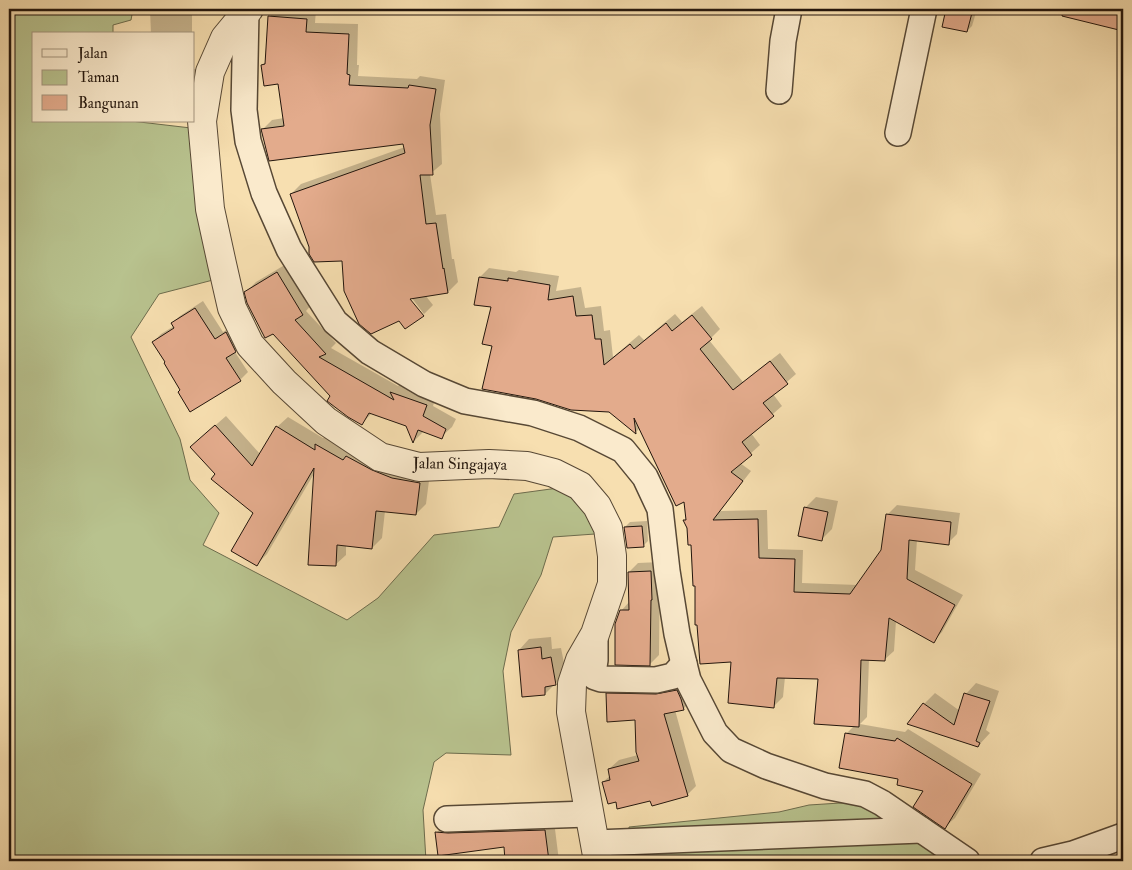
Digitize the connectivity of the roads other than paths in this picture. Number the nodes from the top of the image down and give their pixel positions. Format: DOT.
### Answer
graph roads {
  1 [pos="789,9"];
  2 [pos="924,9"];
  3 [pos="248,10"];
  4 [pos="779,91"];
  5 [pos="898,132"];
  6 [pos="595,634"];
  7 [pos="684,664"];
  8 [pos="588,814"];
  9 [pos="447,819"];
  10 [pos="921,830"];
  11 [pos="1123,836"];
  12 [pos="597,852"];
  13 [pos="941,853"];
  14 [pos="967,861"];
  15 [pos="1043,861"];
  1 -- 4 [label="street"];
  2 -- 5 [label="street"];
  3 -- 6 [label="street, Jalan Singajaya"];
  3 -- 7 [label="street"];
  6 -- 7 [label="street"];
  6 -- 8 [label="street, Jalan Singajaya"];
  7 -- 10 [label="street"];
  8 -- 9 [label="street"];
  8 -- 12 [label="street, Jalan Singajaya"];
  10 -- 12 [label="street"];
  10 -- 13 [label="street"];
  11 -- 15 [label="street"];
  13 -- 14 [label="street"];
}
